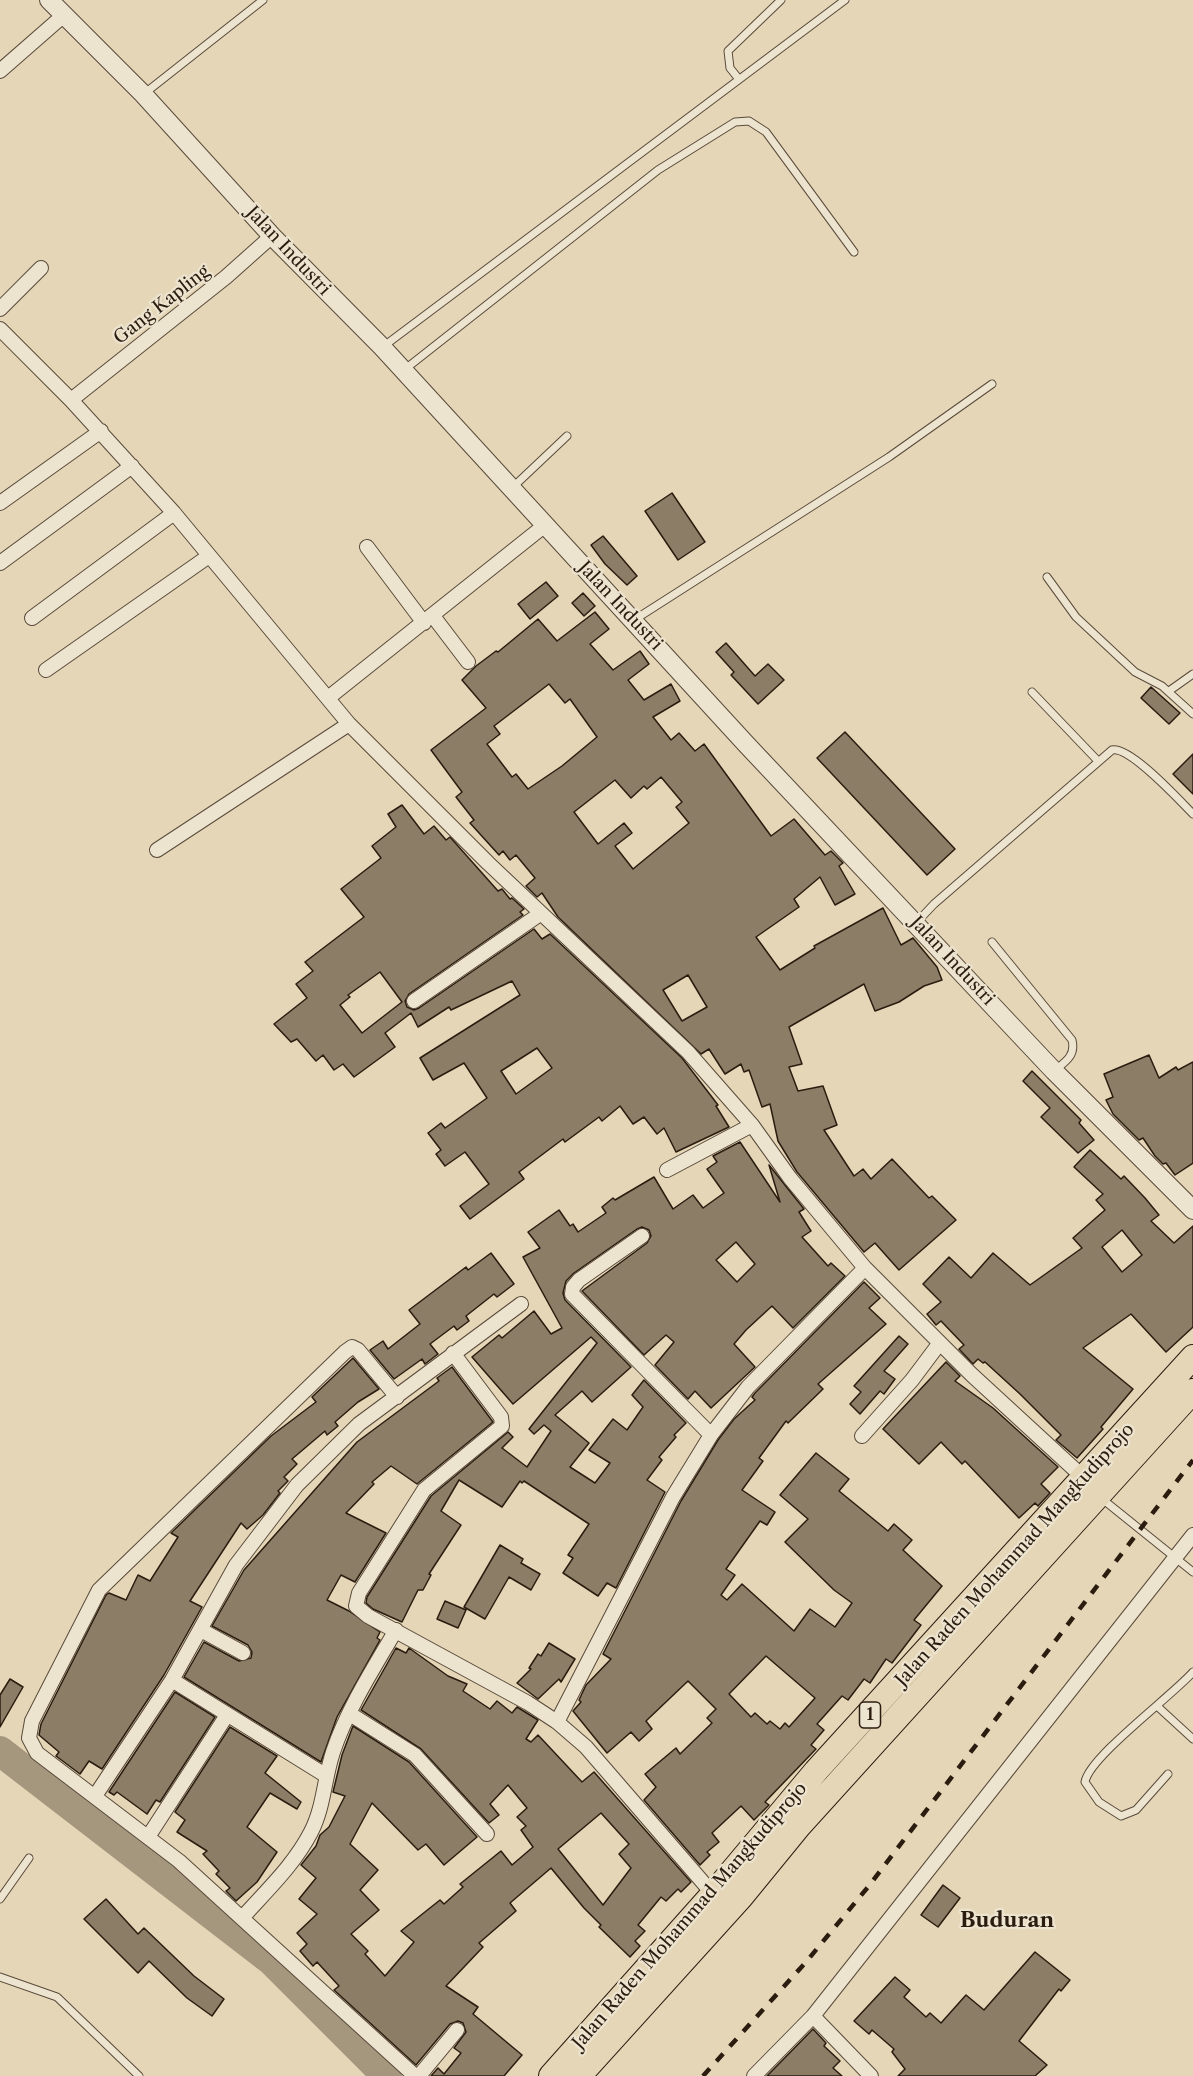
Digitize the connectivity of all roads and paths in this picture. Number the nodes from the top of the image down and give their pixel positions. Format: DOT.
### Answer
graph roads {
  1 [pos="49,0"];
  2 [pos="263,0"];
  3 [pos="781,0"];
  4 [pos="844,0"];
  5 [pos="64,15"];
  6 [pos="0,71"];
  7 [pos="738,78"];
  8 [pos="143,94"];
  9 [pos="272,236"];
  10 [pos="854,252"];
  11 [pos="41,268"];
  12 [pos="0,309"];
  13 [pos="0,329"];
  14 [pos="382,347"];
  15 [pos="403,371"];
  16 [pos="992,384"];
  17 [pos="71,400"];
  18 [pos="101,432"];
  19 [pos="567,436"];
  20 [pos="132,466"];
  21 [pos="511,490"];
  22 [pos="0,503"];
  23 [pos="174,513"];
  24 [pos="544,526"];
  25 [pos="367,547"];
  26 [pos="209,556"];
  27 [pos="0,562"];
  28 [pos="1047,577"];
  29 [pos="32,618"];
  30 [pos="428,619"];
  31 [pos="634,620"];
  32 [pos="468,662"];
  33 [pos="46,670"];
  34 [pos="1193,674"];
  35 [pos="1169,691"];
  36 [pos="1032,692"];
  37 [pos="328,698"];
  38 [pos="1193,714"];
  39 [pos="349,724"];
  40 [pos="1098,761"];
  41 [pos="1193,814"];
  42 [pos="157,850"];
  43 [pos="540,914"];
  44 [pos="916,923"];
  45 [pos="992,942"];
  46 [pos="414,1001"];
  47 [pos="1054,1071"];
  48 [pos="752,1125"];
  49 [pos="667,1170"];
  50 [pos="1193,1210"];
  51 [pos="642,1236"];
  52 [pos="865,1268"];
  53 [pos="520,1304"];
  54 [pos="939,1344"];
  55 [pos="453,1353"];
  56 [pos="1193,1357"];
  57 [pos="1193,1391"];
  58 [pos="397,1397"];
  59 [pos="711,1435"];
  60 [pos="862,1436"];
  61 [pos="1084,1478"];
  62 [pos="1099,1496"];
  63 [pos="1193,1535"];
  64 [pos="1175,1558"];
  65 [pos="1193,1572"];
  66 [pos="201,1630"];
  67 [pos="396,1630"];
  68 [pos="243,1653"];
  69 [pos="1193,1672"];
  70 [pos="172,1680"];
  71 [pos="1157,1706"];
  72 [pos="350,1714"];
  73 [pos="227,1715"];
  74 [pos="557,1722"];
  75 [pos="1193,1739"];
  76 [pos="816,1771"];
  77 [pos="1168,1774"];
  78 [pos="325,1775"];
  79 [pos="833,1789"];
  80 [pos="95,1796"];
  81 [pos="790,1820"];
  82 [pos="487,1834"];
  83 [pos="148,1837"];
  84 [pos="29,1858"];
  85 [pos="713,1894"];
  86 [pos="0,1899"];
  87 [pos="242,1918"];
  88 [pos="0,1977"];
  89 [pos="813,2016"];
  90 [pos="457,2030"];
  91 [pos="139,2076"];
  92 [pos="417,2076"];
  93 [pos="551,2076"];
  94 [pos="579,2076"];
  95 [pos="754,2076"];
  96 [pos="872,2076"];
  1 -- 5 [label="street, Jalan Industri"];
  2 -- 8 [label="lane"];
  3 -- 7 [label="lane"];
  4 -- 7 [label="lane"];
  5 -- 6 [label="street"];
  5 -- 8 [label="street, Jalan Industri"];
  7 -- 14 [label="lane"];
  8 -- 9 [label="street, Jalan Industri"];
  9 -- 14 [label="street, Jalan Industri"];
  9 -- 17 [label="street, Gang Kapling"];
  10 -- 15 [label="lane"];
  11 -- 12 [label="street"];
  13 -- 17 [label="street"];
  14 -- 15 [label="street, Jalan Industri"];
  15 -- 21 [label="street, Jalan Industri"];
  16 -- 31 [label="lane"];
  17 -- 18 [label="street"];
  18 -- 20 [label="street"];
  18 -- 22 [label="street"];
  19 -- 21 [label="lane"];
  20 -- 23 [label="street"];
  20 -- 27 [label="street"];
  21 -- 24 [label="street, Jalan Industri"];
  23 -- 26 [label="street"];
  23 -- 29 [label="street"];
  24 -- 30 [label="street"];
  24 -- 31 [label="street, Jalan Industri"];
  25 -- 30 [label="street"];
  26 -- 33 [label="street"];
  26 -- 37 [label="street"];
  28 -- 35 [label="lane"];
  30 -- 32 [label="street"];
  30 -- 37 [label="street"];
  31 -- 44 [label="street, Jalan Industri"];
  34 -- 35 [label="lane"];
  35 -- 38 [label="lane"];
  36 -- 40 [label="lane"];
  37 -- 39 [label="street"];
  39 -- 42 [label="street"];
  39 -- 43 [label="street"];
  40 -- 41 [label="lane"];
  40 -- 44 [label="lane"];
  43 -- 46 [label="street"];
  43 -- 48 [label="street"];
  44 -- 47 [label="street, Jalan Industri"];
  45 -- 47 [label="lane"];
  47 -- 50 [label="street, Jalan Industri"];
  48 -- 49 [label="street"];
  48 -- 52 [label="street"];
  51 -- 59 [label="street"];
  52 -- 54 [label="street"];
  52 -- 59 [label="street"];
  53 -- 55 [label="street"];
  54 -- 60 [label="street"];
  54 -- 61 [label="street"];
  55 -- 58 [label="street"];
  55 -- 67 [label="street"];
  56 -- 61 [label="highway, Jalan Raden Mohammad Mangkudiprojo / 1"];
  57 -- 62 [label="highway, Jalan Raden Mohammad Mangkudiprojo / 1"];
  58 -- 66 [label="street"];
  58 -- 80 [label="street"];
  59 -- 74 [label="street"];
  61 -- 76 [label="highway, Jalan Raden Mohammad Mangkudiprojo / 1"];
  62 -- 64 [label="lane"];
  62 -- 79 [label="highway, Jalan Raden Mohammad Mangkudiprojo / 1"];
  63 -- 64 [label="street"];
  64 -- 65 [label="lane"];
  64 -- 89 [label="street"];
  66 -- 68 [label="street"];
  66 -- 70 [label="street"];
  67 -- 72 [label="street"];
  67 -- 74 [label="street"];
  69 -- 71 [label="lane"];
  70 -- 73 [label="street"];
  70 -- 80 [label="street"];
  71 -- 75 [label="lane"];
  71 -- 77 [label="lane"];
  72 -- 78 [label="street"];
  72 -- 82 [label="street"];
  73 -- 78 [label="street"];
  73 -- 83 [label="street"];
  74 -- 85 [label="street"];
  76 -- 79 [label="highway"];
  76 -- 81 [label="highway, Jalan Raden Mohammad Mangkudiprojo / 1"];
  78 -- 87 [label="street"];
  79 -- 81 [label="highway, Jalan Raden Mohammad Mangkudiprojo / 1"];
  80 -- 83 [label="street"];
  81 -- 85 [label="highway, Jalan Raden Mohammad Mangkudiprojo / 1"];
  81 -- 94 [label="highway, Jalan Raden Mohammad Mangkudiprojo / 1"];
  83 -- 87 [label="street"];
  84 -- 86 [label="lane"];
  85 -- 93 [label="highway, Jalan Raden Mohammad Mangkudiprojo / 1"];
  87 -- 92 [label="street"];
  88 -- 91 [label="lane"];
  89 -- 95 [label="street"];
  89 -- 96 [label="street"];
  90 -- 92 [label="street"];
}
